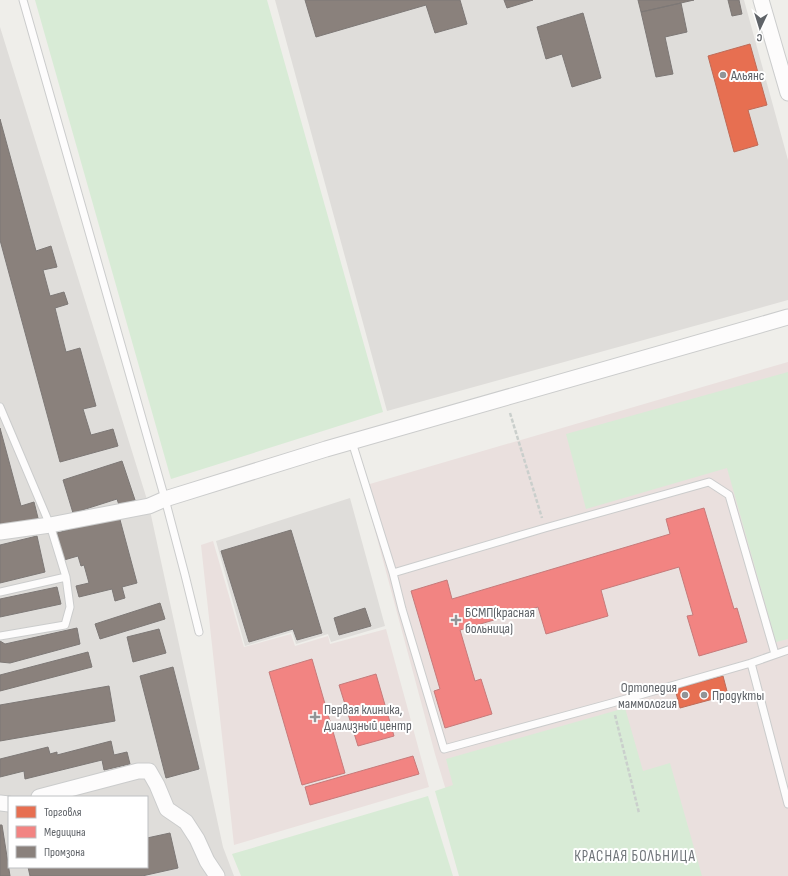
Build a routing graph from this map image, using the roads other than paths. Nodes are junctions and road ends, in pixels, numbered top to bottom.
1 (23, 0) edge
2 (761, 0) edge
3 (788, 93) edge
4 (788, 317) edge
5 (0, 407) edge
6 (352, 442) junction
7 (165, 499) junction
8 (50, 525) junction
9 (0, 532) edge
10 (393, 573) junction
11 (66, 577) junction
12 (0, 592) edge
13 (199, 632) dead end
14 (0, 636) edge
15 (788, 650) edge
16 (775, 654) junction
17 (751, 663) junction
18 (43, 796) edge
19 (788, 804) edge
20 (217, 876) edge

1 - 7 lane
2 - 3 street
4 - 6 street
5 - 8 lane
6 - 7 street
6 - 10 lane
7 - 8 street
7 - 13 lane
8 - 9 street
8 - 11 lane
10 - 16 lane
10 - 17 lane
11 - 12 lane
11 - 14 lane
15 - 16 lane
16 - 17 lane
17 - 19 lane
18 - 20 street

